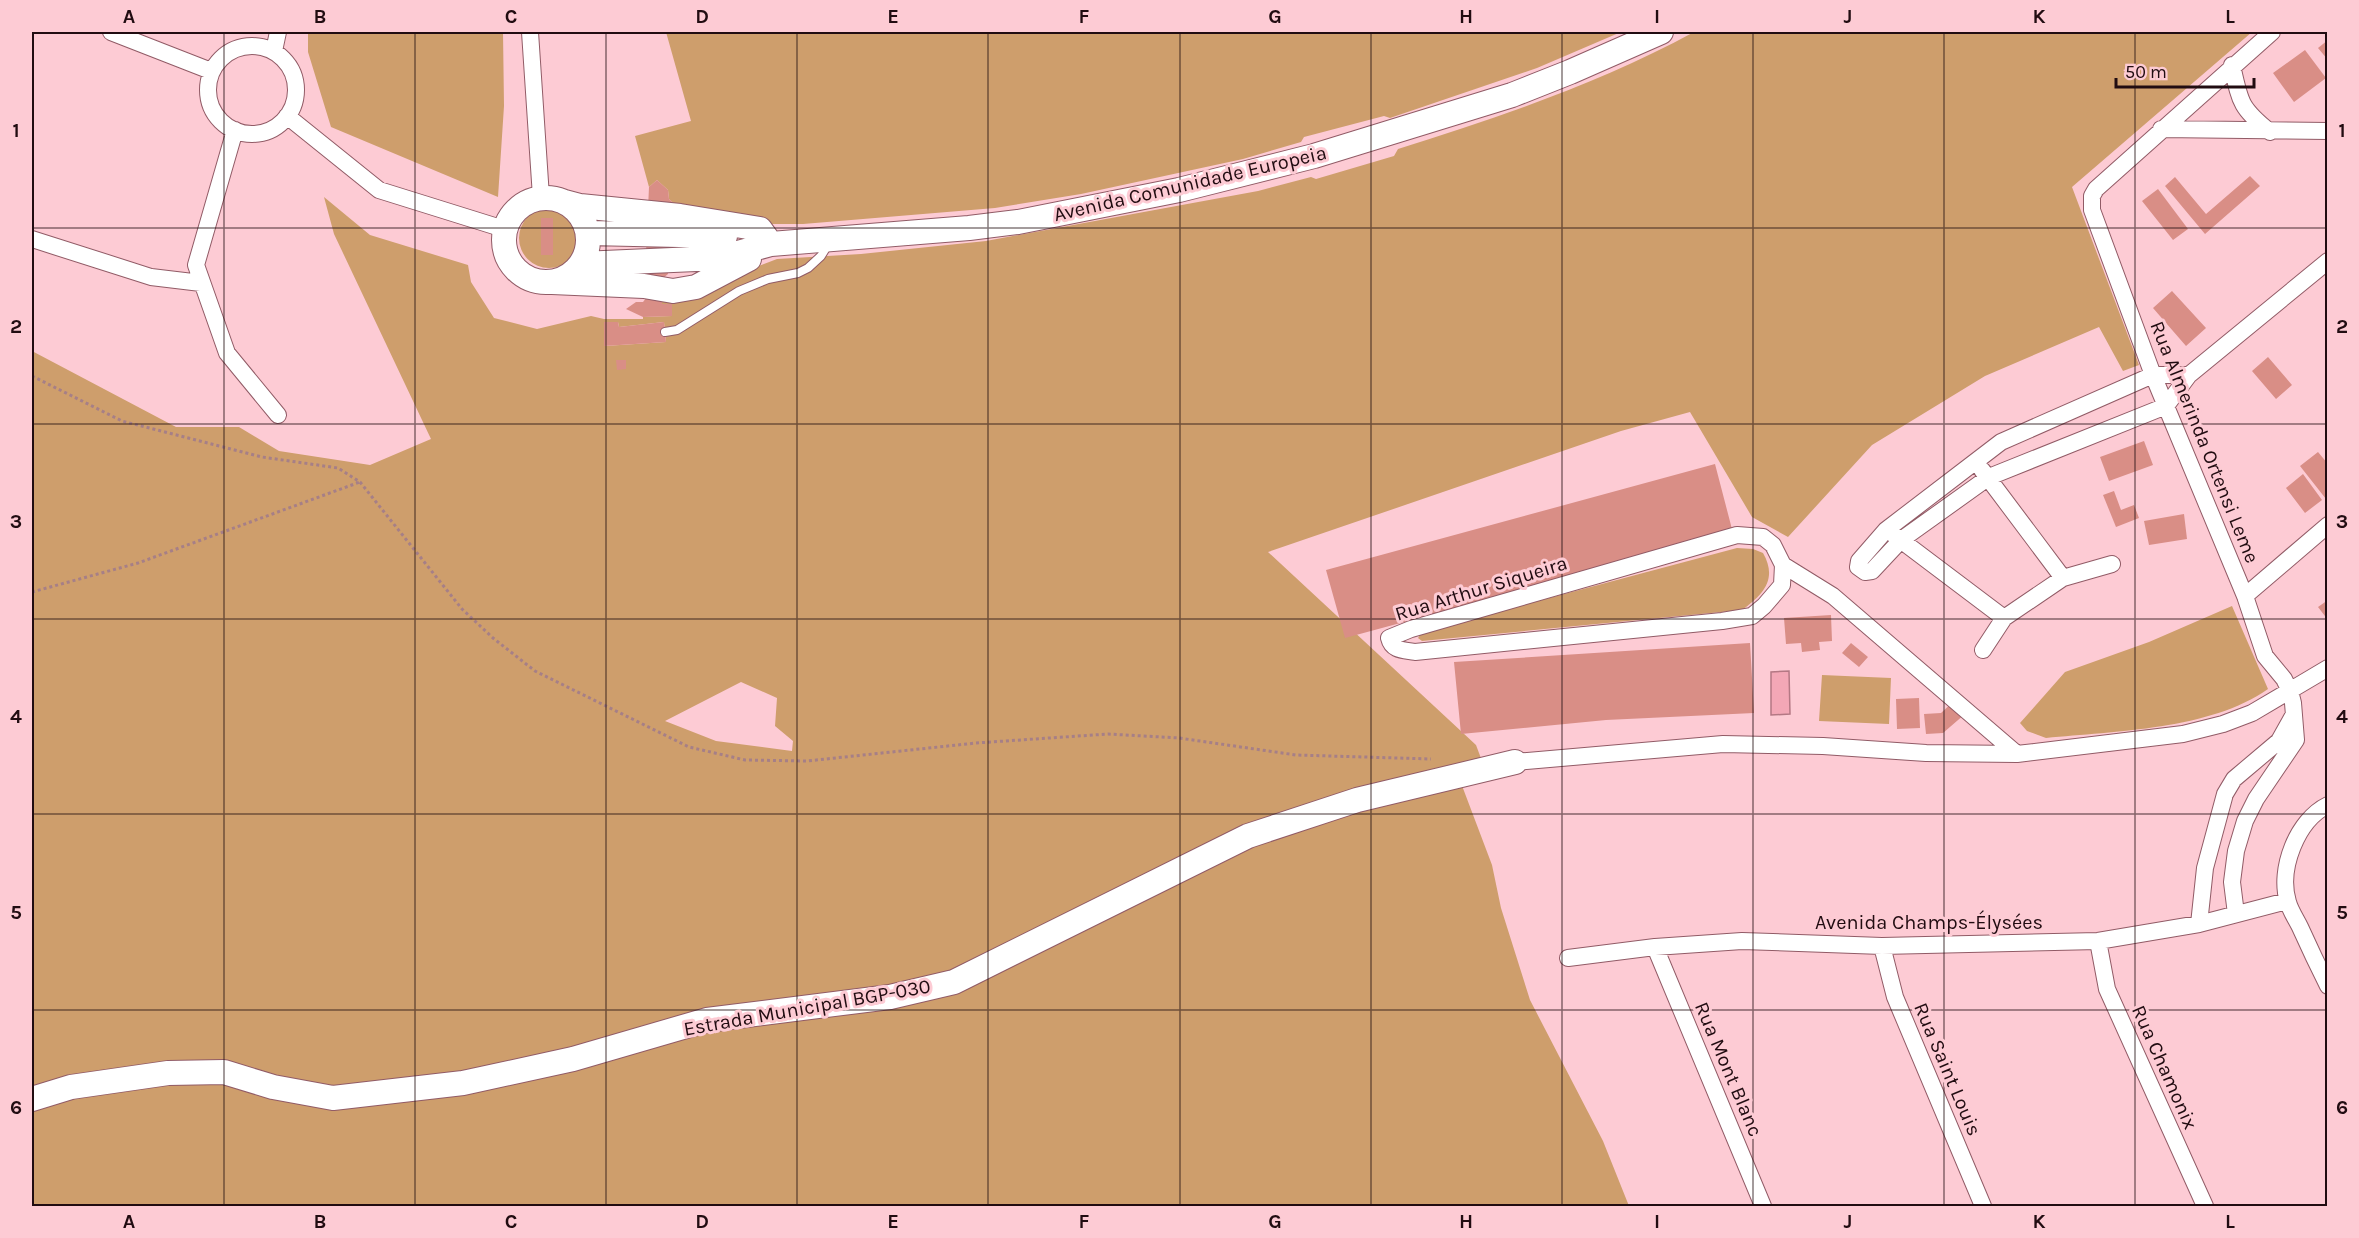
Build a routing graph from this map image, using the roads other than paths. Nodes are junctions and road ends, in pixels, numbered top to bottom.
1 (111, 32) edge
2 (278, 32) edge
3 (530, 32) edge
4 (1660, 32) edge
5 (2272, 32) edge
6 (274, 51) junction
7 (2232, 65) junction
8 (211, 71) junction
9 (287, 116) junction
10 (2161, 129) junction
11 (235, 130) junction
12 (2328, 131) edge
13 (2270, 132) junction
14 (541, 197) junction
15 (565, 202) junction
16 (504, 229) junction
17 (734, 236) junction
18 (32, 239) edge
19 (831, 240) junction
20 (771, 244) junction
21 (588, 252) junction
22 (2328, 261) edge
23 (720, 267) junction
24 (552, 282) junction
25 (201, 283) junction
26 (616, 285) junction
27 (665, 332) dead end
28 (2153, 375) junction
29 (2189, 375) junction
30 (2166, 406) junction
31 (278, 415) dead end
32 (2063, 416) junction
33 (2074, 443) junction
34 (1976, 462) junction
35 (1989, 477) junction
36 (2328, 525) edge
37 (1886, 530) junction
38 (1901, 540) junction
39 (2112, 564) dead end
40 (1783, 565) junction
41 (2063, 578) junction
42 (2245, 596) junction
43 (2004, 618) junction
44 (1983, 650) dead end
45 (2328, 668) edge
46 (2290, 691) junction
47 (2293, 716) junction
48 (2017, 754) junction
49 (1515, 762) joint
50 (2328, 805) edge
51 (2287, 901) junction
52 (2236, 914) junction
53 (2199, 924) junction
54 (2098, 941) junction
55 (1882, 946) junction
56 (1655, 947) junction
57 (1568, 958) dead end
58 (2328, 986) edge
59 (32, 1099) edge
60 (1763, 1206) edge
61 (1983, 1206) edge
62 (2205, 1206) edge

1 - 8 street
2 - 6 street
3 - 14 street
4 - 19 street, Avenida Comunidade Europeia
5 - 7 street
6 - 8 street
6 - 9 street
7 - 10 street
7 - 13 street
8 - 11 street
9 - 11 street
9 - 16 street
10 - 13 street
10 - 28 street, Rua Almerinda Ortensi Leme
11 - 25 street
12 - 13 street
14 - 15 street
14 - 16 street
15 - 20 street
15 - 21 street
16 - 24 street
17 - 20 street, Avenida Comunidade Europeia
17 - 21 street, Avenida Comunidade Europeia
17 - 23 street
18 - 25 street
19 - 20 street, Avenida Comunidade Europeia
19 - 27 lane
20 - 23 street, Avenida Comunidade Europeia
21 - 23 street, Avenida Comunidade Europeia
21 - 24 street
21 - 26 street
22 - 29 street
23 - 26 street, Avenida Comunidade Europeia
24 - 26 street, Avenida Comunidade Europeia
25 - 31 street
28 - 29 street
28 - 30 street, Rua Almerinda Ortensi Leme
28 - 32 street
29 - 30 street
30 - 33 street
30 - 42 street, Rua Almerinda Ortensi Leme
32 - 33 street
32 - 34 street
33 - 35 street
34 - 35 street
34 - 37 street
35 - 38 street
35 - 41 street
36 - 42 street
37 - 38 street
37 - 38 street
38 - 43 street
39 - 41 street
40 - 40 street, Rua Arthur Siqueira
40 - 48 street, Rua Arthur Siqueira
41 - 43 street
42 - 46 street, Rua Almerinda Ortensi Leme
43 - 44 street
45 - 46 street
46 - 47 street
46 - 48 street
47 - 52 street
47 - 53 street
48 - 49 street
49 - 59 street, Estrada Municipal BGP-030
50 - 51 street
51 - 52 street, Avenida Champs-Élysées
51 - 58 street
52 - 53 street, Avenida Champs-Élysées
53 - 54 street, Avenida Champs-Élysées
54 - 55 street, Avenida Champs-Élysées
54 - 62 street, Rua Chamonix
55 - 56 street, Avenida Champs-Élysées
55 - 61 street, Rua Saint Louis
56 - 57 street, Avenida Champs-Élysées
56 - 60 street, Rua Mont Blanc

